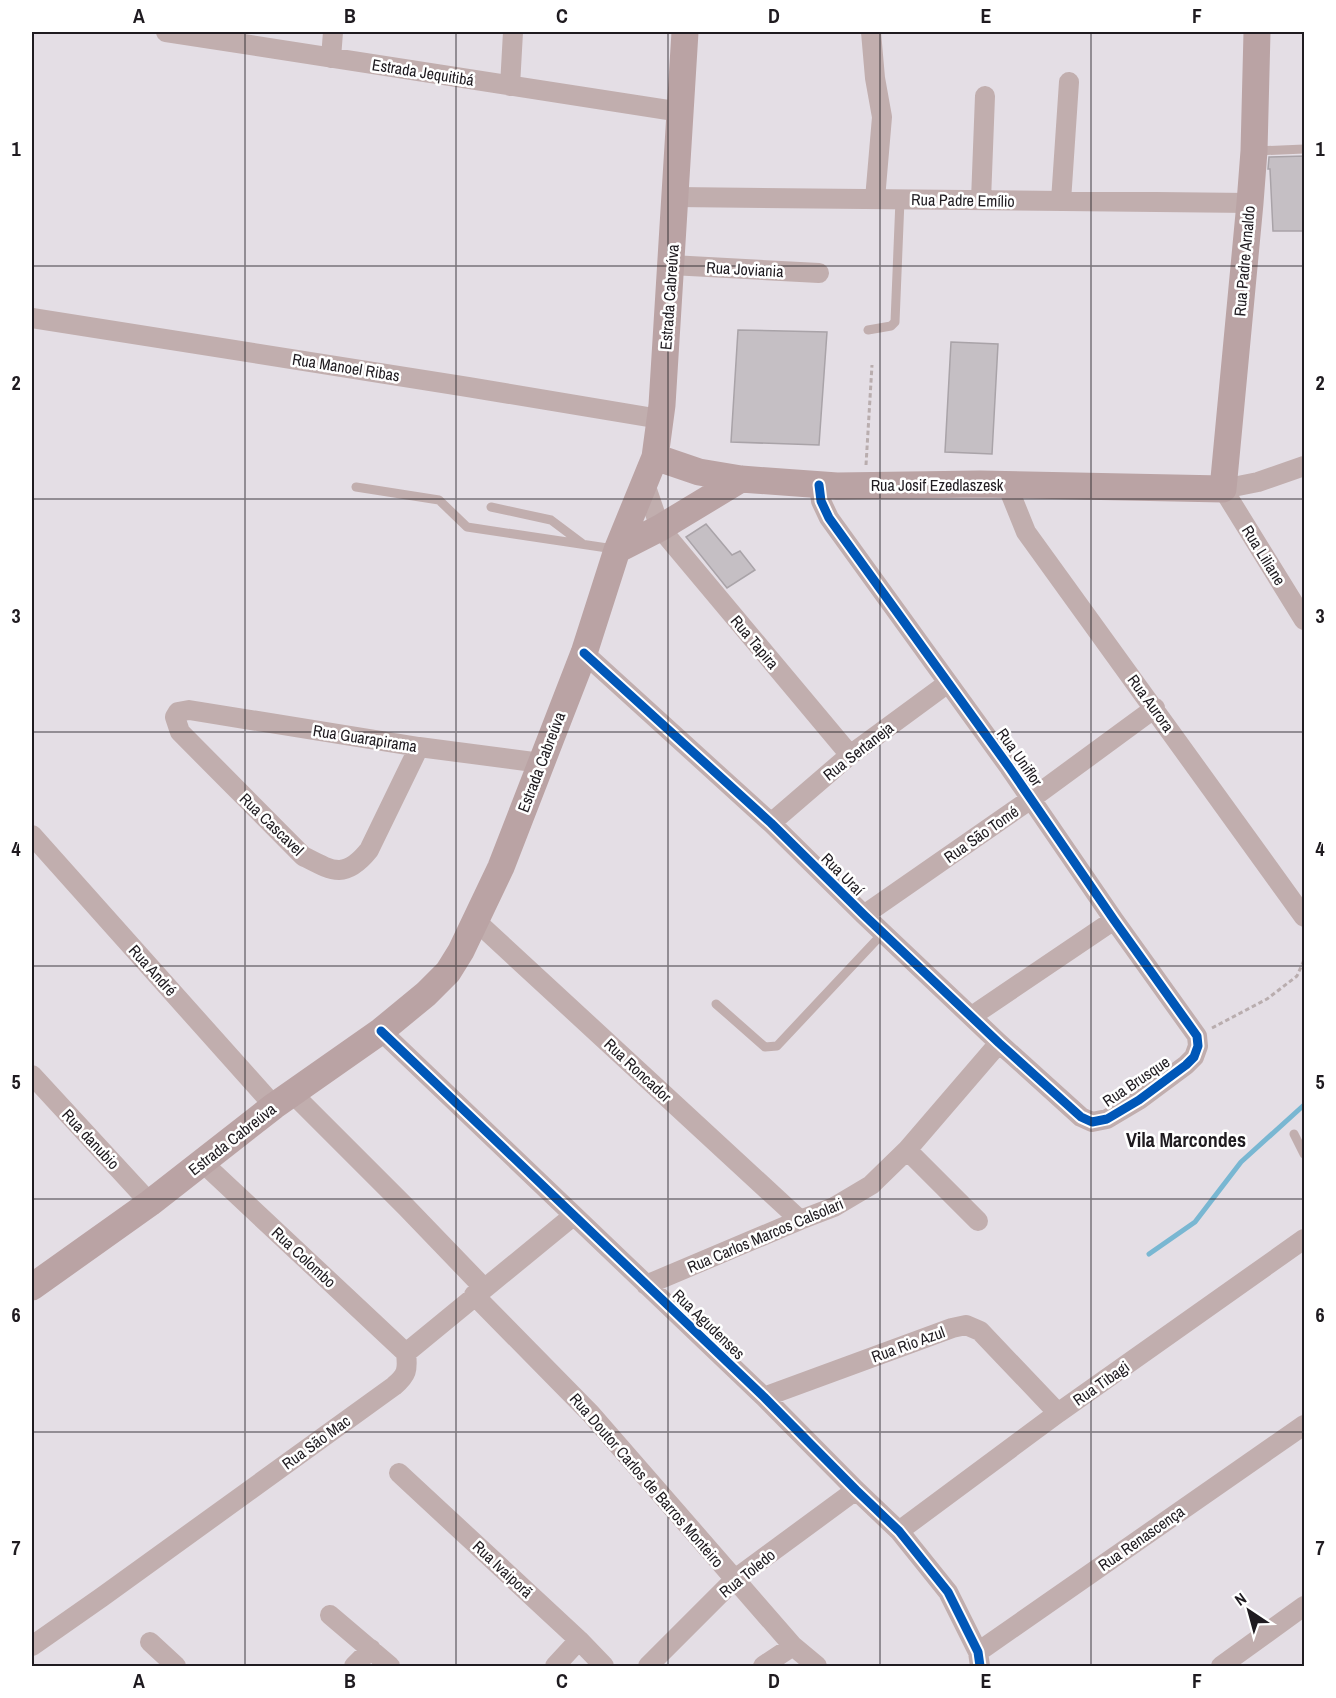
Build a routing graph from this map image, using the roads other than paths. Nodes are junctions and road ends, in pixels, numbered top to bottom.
1 (166, 32) edge
2 (333, 32) edge
3 (513, 32) edge
4 (685, 32) edge
5 (871, 32) edge
6 (1257, 32) edge
7 (332, 58) junction
8 (1069, 82) dead end
9 (510, 86) junction
10 (986, 96) dead end
11 (681, 112) junction
12 (1305, 149) edge
13 (1254, 151) junction
14 (676, 197) junction
15 (875, 199) junction
16 (900, 200) junction
17 (981, 200) junction
18 (1061, 201) junction
19 (1250, 203) junction
20 (671, 265) junction
21 (819, 273) dead end
22 (32, 318) edge
23 (868, 330) dead end
24 (660, 419) junction
25 (655, 457) junction
26 (1305, 466) edge
27 (741, 479) junction
28 (644, 481) junction
29 (819, 485) junction
30 (1007, 485) junction
31 (356, 487) dead end
32 (1223, 489) junction
33 (491, 507) dead end
34 (660, 528) junction
35 (584, 544) junction
36 (617, 550) junction
37 (1305, 620) edge
38 (584, 653) junction
39 (948, 682) junction
40 (1155, 708) junction
41 (189, 710) joint
42 (419, 747) junction
43 (850, 755) junction
44 (540, 763) junction
45 (1031, 799) junction
46 (771, 823) junction
47 (32, 835) edge
48 (864, 915) junction
49 (1305, 917) edge
50 (1114, 920) junction
51 (476, 921) junction
52 (883, 933) junction
53 (716, 1004) dead end
54 (972, 1016) junction
55 (381, 1031) junction
56 (1198, 1041) joint
57 (999, 1043) junction
58 (32, 1075) edge
59 (283, 1100) junction
60 (1081, 1117) joint
61 (1294, 1134) dead end
62 (907, 1150) junction
63 (1305, 1154) edge
64 (202, 1162) junction
65 (150, 1203) junction
66 (573, 1216) junction
67 (800, 1220) junction
68 (978, 1221) dead end
69 (1305, 1239) edge
70 (646, 1285) junction
71 (32, 1287) edge
72 (479, 1292) junction
73 (406, 1353) junction
74 (764, 1397) junction
75 (1058, 1413) junction
76 (1305, 1425) edge
77 (399, 1473) dead end
78 (856, 1490) junction
79 (899, 1531) junction
80 (735, 1580) junction
81 (1305, 1606) edge
82 (330, 1615) dead end
83 (579, 1640) junction
84 (150, 1642) dead end
85 (32, 1646) edge
86 (793, 1646) junction
87 (371, 1649) junction
88 (979, 1659) edge
89 (176, 1666) edge
90 (354, 1666) edge
91 (390, 1666) edge
92 (555, 1666) edge
93 (604, 1666) edge
94 (648, 1666) edge
95 (763, 1666) edge
96 (817, 1666) edge
97 (1221, 1666) edge

1 - 7 street, Estrada Jequitibá
2 - 7 street
3 - 9 street
4 - 11 main road, Estrada Cabreúva
5 - 15 street
6 - 13 main road, Rua Padre Arnaldo
7 - 9 street, Estrada Jequitibá
8 - 18 street
9 - 11 street, Estrada Jequitibá
10 - 17 street
11 - 14 main road, Estrada Cabreúva
12 - 13 lane
13 - 19 main road, Rua Padre Arnaldo
14 - 15 street, Rua Padre Emílio
14 - 20 main road, Estrada Cabreúva
15 - 16 street, Rua Padre Emílio
16 - 17 street, Rua Padre Emílio
16 - 23 lane
17 - 18 street, Rua Padre Emílio
18 - 19 street, Rua Padre Emílio
19 - 32 main road, Rua Padre Arnaldo
20 - 21 street, Rua Joviania
20 - 24 main road, Estrada Cabreúva
22 - 24 street, Rua Manoel Ribas
24 - 25 main road, Estrada Cabreúva
25 - 27 main road, Rua Josif Ezedlaszesk
25 - 28 main road, Estrada Cabreúva
26 - 32 street
27 - 29 main road, Rua Josif Ezedlaszesk
27 - 34 main road
28 - 34 street
28 - 36 main road, Estrada Cabreúva
29 - 30 main road, Rua Josif Ezedlaszesk
29 - 39 street, Rua Uniflor
30 - 32 main road, Rua Josif Ezedlaszesk
30 - 40 street, Rua Aurora
31 - 35 lane
32 - 37 street, Rua Liliane
33 - 35 lane
34 - 36 main road
34 - 43 street, Rua Tapira
35 - 36 lane
36 - 38 main road, Estrada Cabreúva
38 - 44 main road, Estrada Cabreúva
38 - 46 street, Rua Uraí
39 - 43 street, Rua Sertaneja
39 - 45 street, Rua Uniflor
40 - 45 street, Rua São Tomé
40 - 49 street, Rua Aurora
41 - 42 street, Rua Guarapirama
41 - 42 street, Rua Cascavel
42 - 44 street, Rua Guarapirama
43 - 46 street, Rua Sertaneja
44 - 51 main road, Estrada Cabreúva
45 - 48 street, Rua São Tomé
45 - 50 street, Rua Uniflor
46 - 48 street, Rua Uraí
47 - 59 street, Rua André
48 - 52 street, Rua Uraí
50 - 54 street
50 - 56 street, Rua Uniflor
51 - 55 main road, Estrada Cabreúva
51 - 67 street, Rua Roncador
52 - 53 lane
52 - 54 street, Rua Uraí
54 - 57 street, Rua Uraí
55 - 59 main road, Estrada Cabreúva
55 - 66 street, Rua Agudenses
56 - 60 street, Rua Brusque
57 - 60 street, Rua Uraí
57 - 62 street, Rua Carlos Marcos Calsolari
58 - 65 street, Rua danubio
59 - 64 main road, Estrada Cabreúva
59 - 72 street, Rua Doutor Carlos de Barros Monteiro
61 - 63 lane
62 - 67 street, Rua Carlos Marcos Calsolari
62 - 68 street
64 - 65 main road, Estrada Cabreúva
64 - 73 street, Rua Colombo
65 - 71 main road, Estrada Cabreúva
66 - 70 street, Rua Agudenses
66 - 72 street
67 - 70 street, Rua Carlos Marcos Calsolari
69 - 75 street, Rua Tibagi
70 - 74 street, Rua Agudenses
72 - 73 street
72 - 80 street, Rua Doutor Carlos de Barros Monteiro
73 - 85 street, Rua São Mac
74 - 75 street, Rua Rio Azul
74 - 78 street, Rua Agudenses
75 - 79 street, Rua Tibagi
76 - 88 street, Rua Renascença
77 - 83 street, Rua Ivaiporã
78 - 79 street, Rua Agudenses
78 - 80 street, Rua Toledo
79 - 88 street, Rua Agudenses
80 - 86 street, Rua Doutor Carlos de Barros Monteiro
80 - 94 street, Rua Toledo
81 - 97 street
82 - 87 street
83 - 92 street
83 - 93 street, Rua Ivaiporã
84 - 89 street
86 - 95 street
86 - 96 street, Rua Doutor Carlos de Barros Monteiro
87 - 90 street
87 - 91 street

